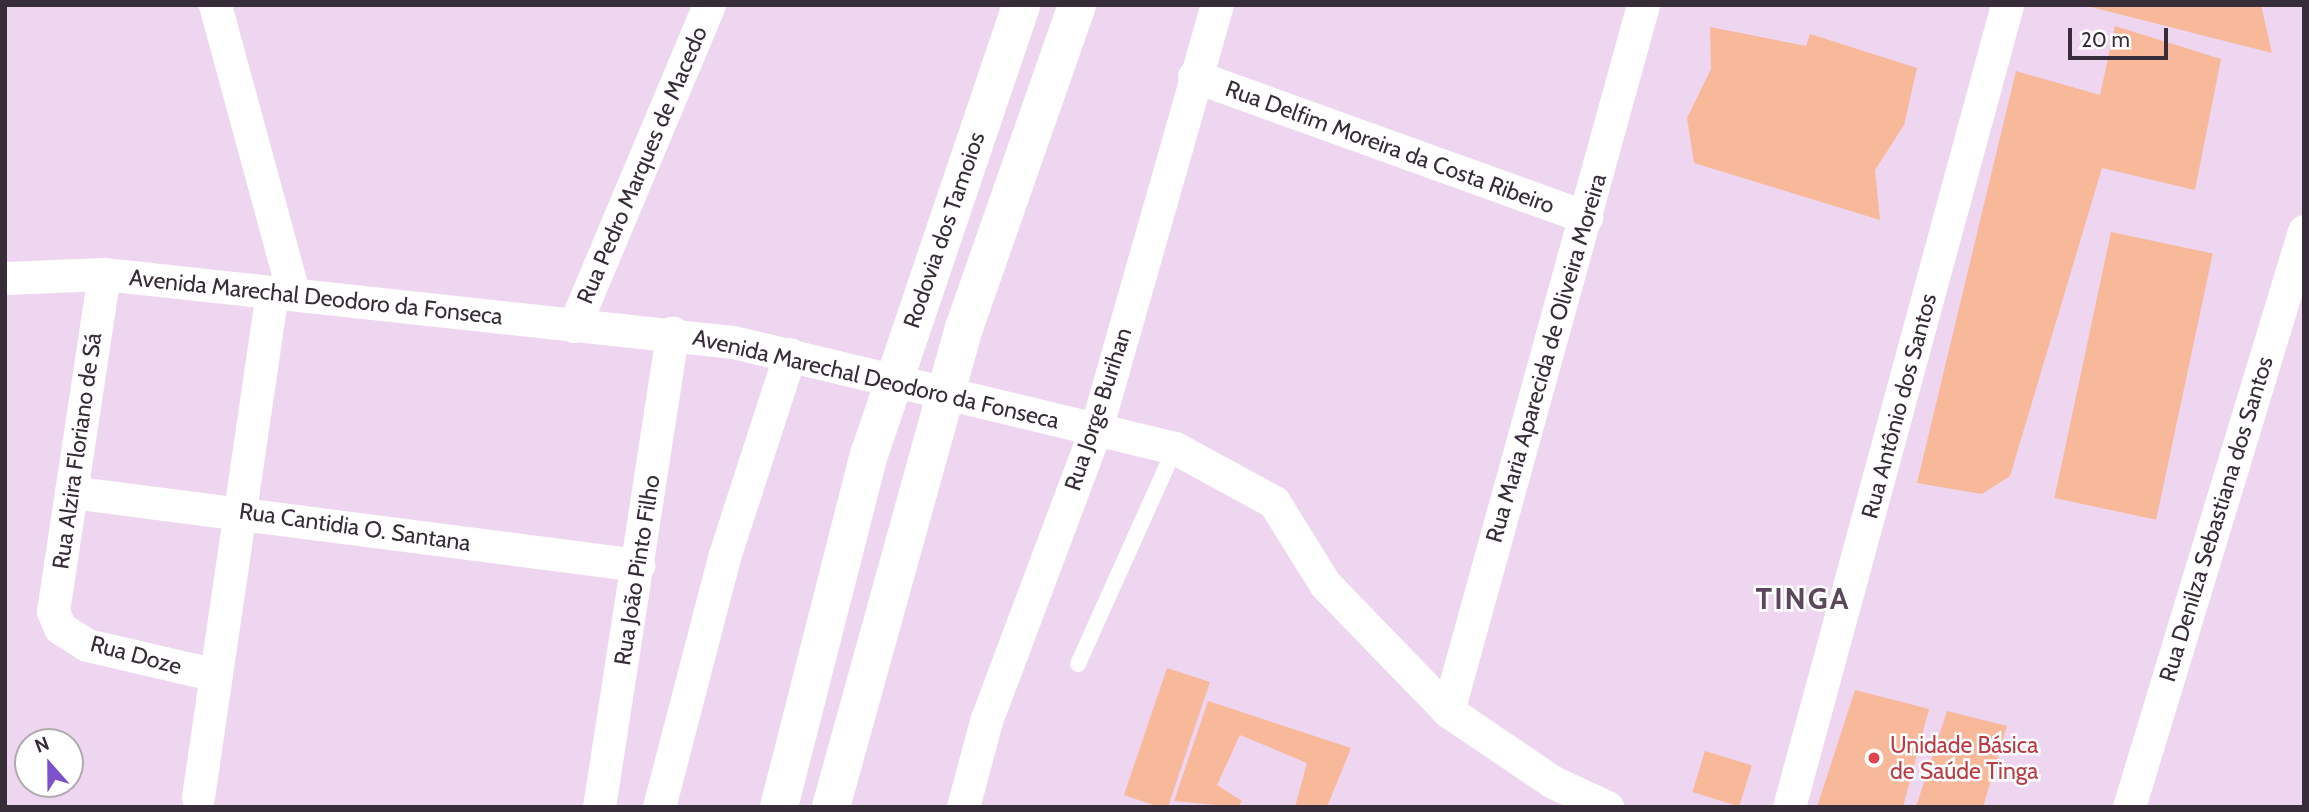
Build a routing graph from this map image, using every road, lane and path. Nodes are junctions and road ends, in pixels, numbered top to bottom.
1 (215, 5) edge
2 (709, 5) edge
3 (1021, 5) edge
4 (1077, 5) edge
5 (1217, 5) edge
6 (1643, 5) edge
7 (2007, 5) edge
8 (1194, 76) junction
9 (1586, 217) junction
10 (2304, 231) edge
11 (104, 274) junction
12 (5, 278) edge
13 (283, 292) junction
14 (574, 326) junction
15 (672, 333) junction
16 (790, 354) junction
17 (1096, 429) junction
18 (1175, 448) junction
19 (71, 492) junction
20 (240, 512) junction
21 (638, 565) junction
22 (60, 628) joint
23 (1078, 664) dead end
24 (216, 675) junction
25 (1448, 711) junction
26 (198, 797) dead end
27 (599, 807) edge
28 (659, 807) edge
29 (779, 807) edge
30 (831, 807) edge
31 (963, 807) edge
32 (1607, 807) edge
33 (1788, 807) edge
34 (2129, 807) edge

1 - 13 street
2 - 14 street, Rua Pedro Marques de Macedo
3 - 29 highway, Rodovia dos Tamoios
4 - 30 highway
5 - 8 street, Rua Jorge Burihan
6 - 9 street, Rua Maria Aparecida de Oliveira Moreira
7 - 33 street, Rua Antônio dos Santos
8 - 9 street, Rua Delfim Moreira da Costa Ribeiro
8 - 17 street, Rua Jorge Burihan
9 - 25 street, Rua Maria Aparecida de Oliveira Moreira
10 - 34 street, Rua Denilza Sebastiana dos Santos
11 - 12 street, Avenida Marechal Deodoro da Fonseca
11 - 13 street, Avenida Marechal Deodoro da Fonseca
11 - 19 street, Rua Alzira Floriano de Sá
13 - 14 street, Avenida Marechal Deodoro da Fonseca
13 - 20 street
14 - 15 street, Avenida Marechal Deodoro da Fonseca
15 - 16 street, Avenida Marechal Deodoro da Fonseca
15 - 21 street, Rua João Pinto Filho
16 - 17 street, Avenida Marechal Deodoro da Fonseca
16 - 28 street
17 - 18 street, Avenida Marechal Deodoro da Fonseca
17 - 31 street, Rua Jorge Burihan
18 - 23 lane
18 - 25 street, Avenida Marechal Deodoro da Fonseca
19 - 20 street, Rua Cantidia O. Santana
19 - 22 street, Rua Alzira Floriano de Sá
20 - 21 street, Rua Cantidia O. Santana
20 - 24 street
21 - 27 street, Rua João Pinto Filho
22 - 24 street, Rua Doze
24 - 26 street
25 - 32 street, Avenida Marechal Deodoro da Fonseca

